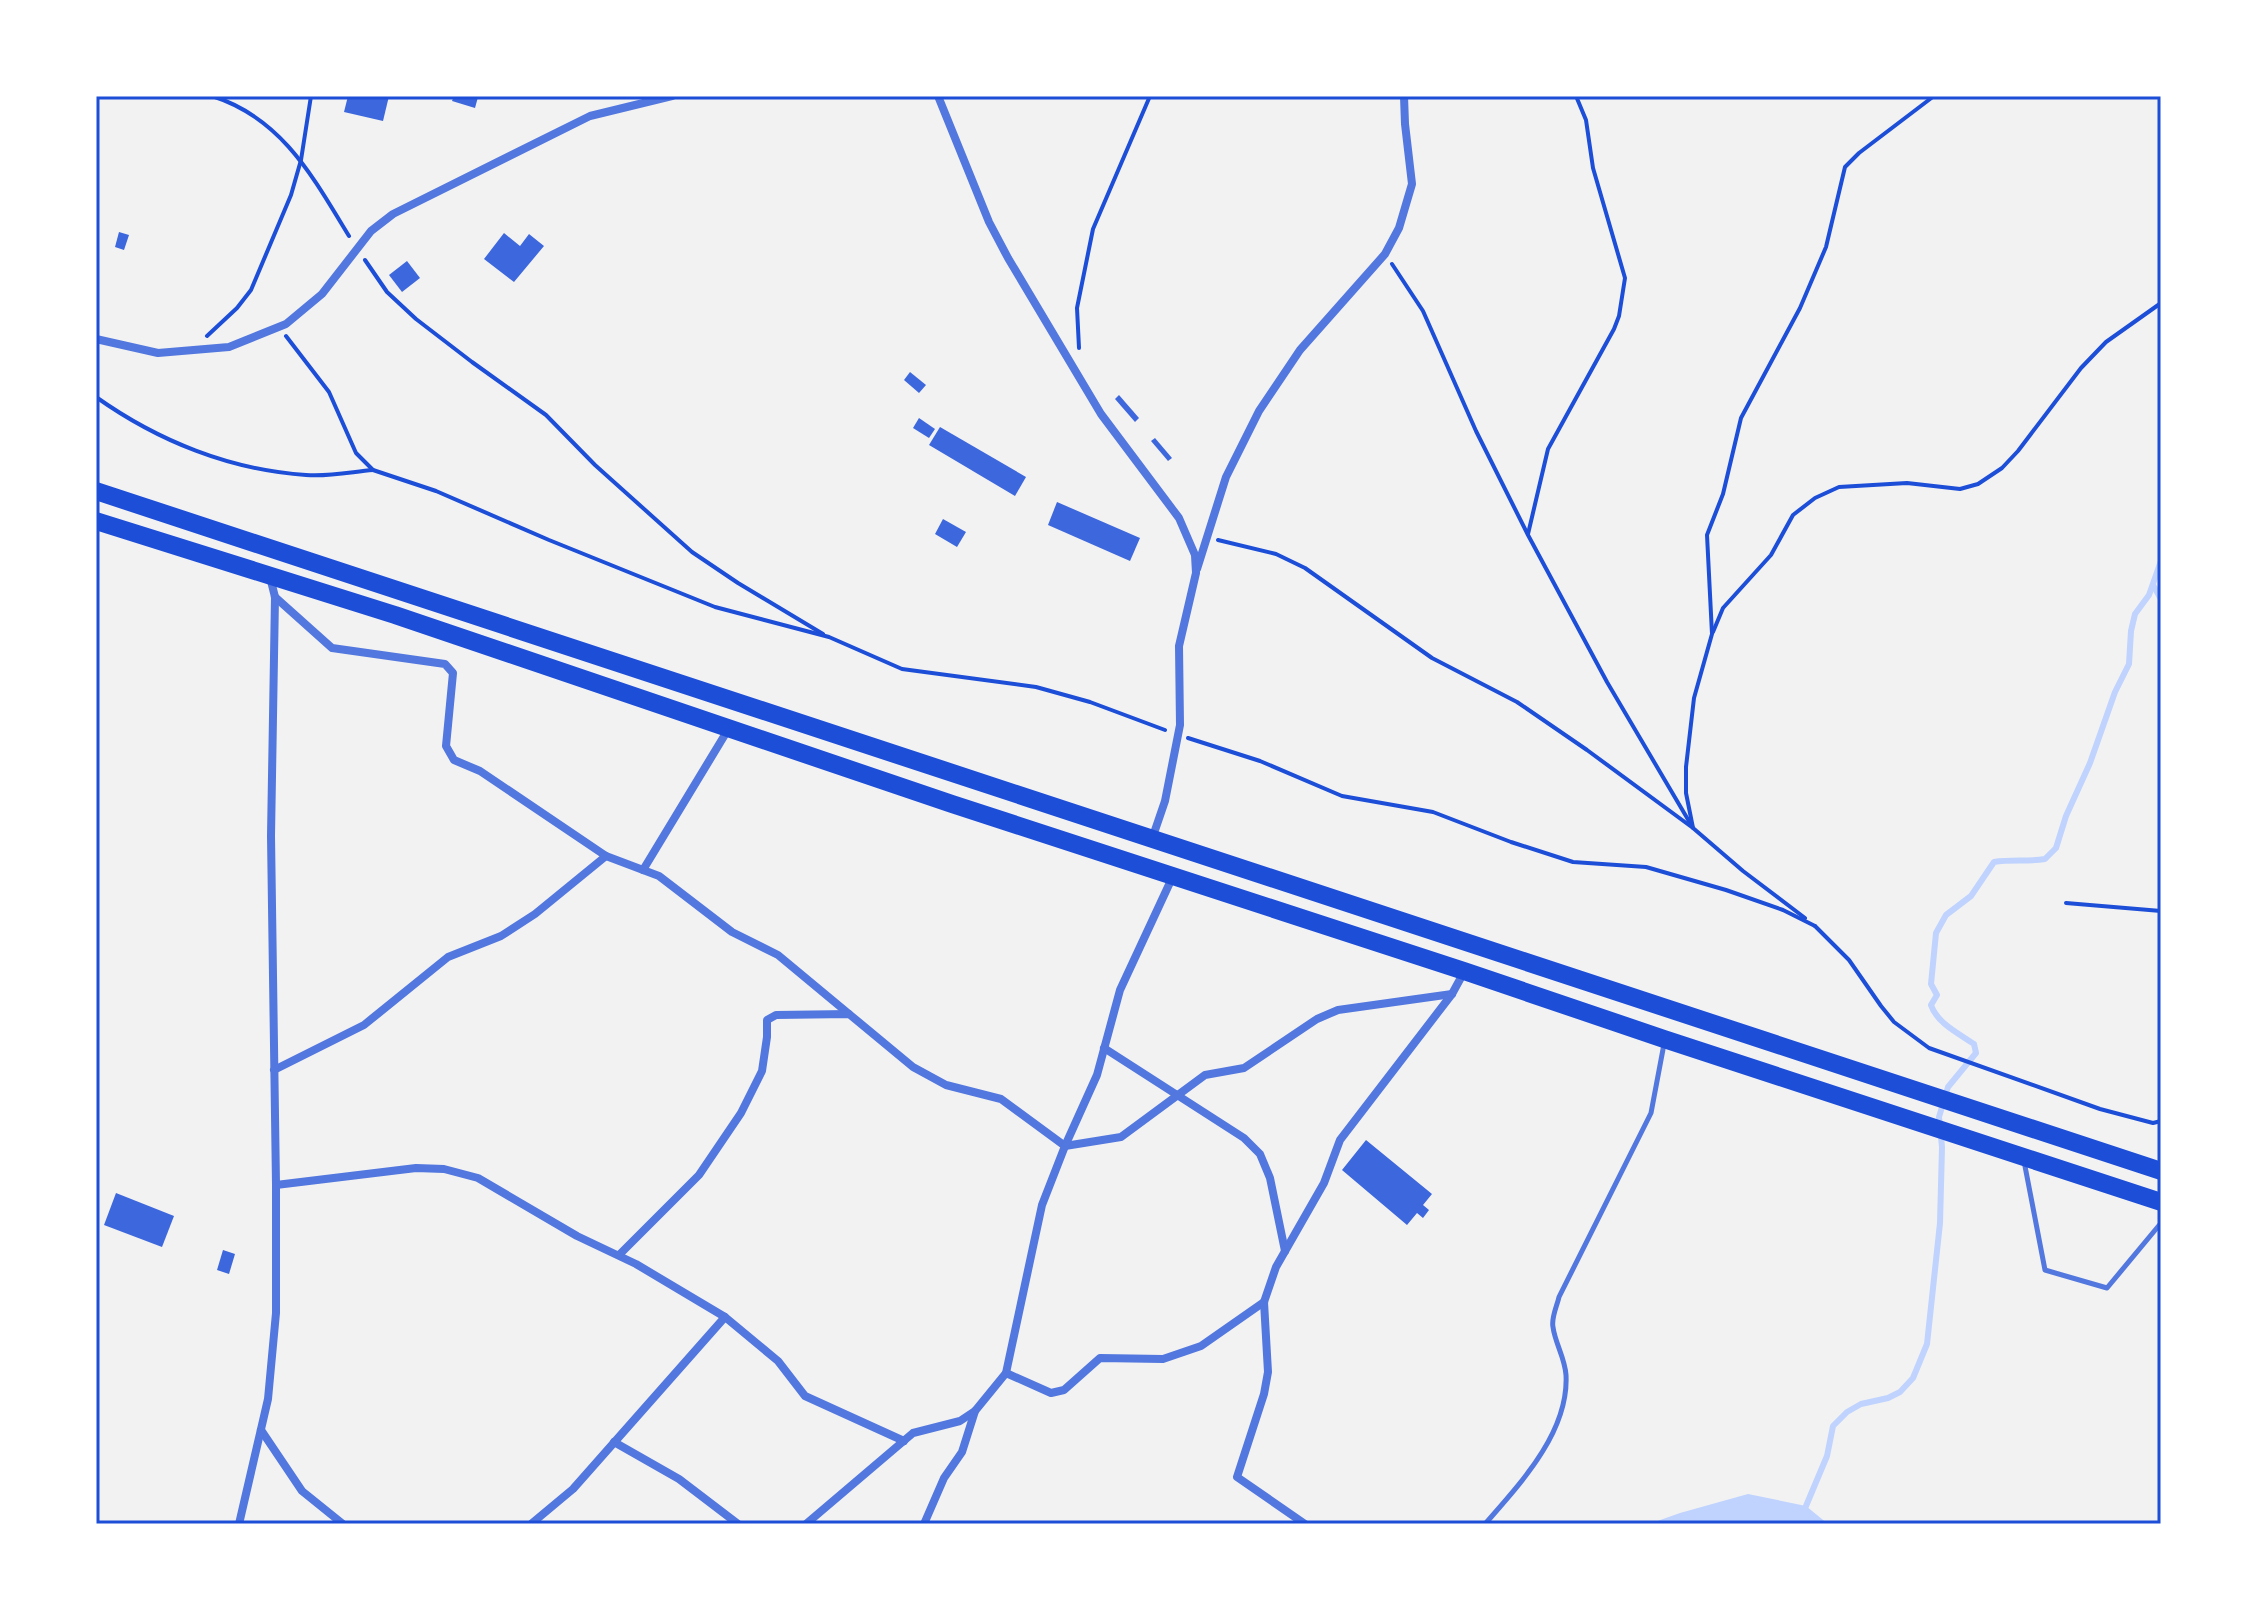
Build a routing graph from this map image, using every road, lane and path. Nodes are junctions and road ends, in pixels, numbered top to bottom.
1 (212, 96) edge
2 (311, 96) edge
3 (672, 96) edge
4 (938, 96) edge
5 (1150, 96) edge
6 (1404, 96) edge
7 (1576, 96) edge
8 (1934, 96) edge
9 (301, 160) junction
10 (357, 248) junction
11 (1385, 254) junction
12 (2161, 303) edge
13 (279, 327) junction
14 (96, 339) edge
15 (191, 351) junction
16 (1080, 379) junction
17 (96, 397) edge
18 (373, 470) junction
19 (96, 491) edge
20 (96, 521) edge
21 (1528, 535) junction
22 (1207, 538) junction
23 (1196, 573) junction
24 (270, 577) junction
25 (275, 597) junction
26 (1712, 634) junction
27 (829, 637) junction
28 (729, 728) junction
29 (1178, 735) junction
30 (1693, 828) junction
31 (1152, 839) junction
32 (606, 856) junction
33 (643, 870) junction
34 (1173, 876) junction
35 (2066, 903) dead end
36 (2161, 911) edge
37 (1815, 926) junction
38 (1464, 971) junction
39 (1452, 994) junction
40 (849, 1014) junction
41 (1664, 1039) junction
42 (1104, 1048) junction
43 (274, 1070) junction
44 (1176, 1095) junction
45 (2161, 1121) edge
46 (1065, 1146) junction
47 (2024, 1157) junction
48 (2161, 1171) edge
49 (276, 1185) junction
50 (2161, 1202) edge
51 (2161, 1223) edge
52 (1285, 1252) junction
53 (619, 1255) junction
54 (1264, 1302) junction
55 (725, 1317) junction
56 (1006, 1373) junction
57 (975, 1411) junction
58 (261, 1430) junction
59 (904, 1441) junction
60 (614, 1442) junction
61 (239, 1524) edge
62 (343, 1524) edge
63 (531, 1524) edge
64 (738, 1524) edge
65 (806, 1524) edge
66 (924, 1524) edge
67 (1305, 1524) edge
68 (1485, 1524) edge

1 - 9 path
2 - 9 path
3 - 10 street
4 - 16 street
5 - 16 path
6 - 11 street
7 - 21 path
8 - 26 path
9 - 10 path
9 - 15 path
10 - 13 street
10 - 27 path
11 - 21 path
11 - 22 street
12 - 26 path
13 - 15 street
13 - 18 path
14 - 15 street
16 - 23 street
17 - 18 path
18 - 27 path
19 - 31 highway
20 - 24 highway
21 - 30 path
22 - 23 street
22 - 30 path
23 - 29 street
24 - 25 street
24 - 28 highway
25 - 32 street
25 - 43 street
26 - 30 path
27 - 29 path
28 - 33 street
28 - 34 highway
29 - 31 street
29 - 37 path
30 - 37 path
31 - 48 highway
32 - 33 street
32 - 43 street
33 - 40 street
34 - 38 highway
34 - 42 street
35 - 36 path
37 - 45 path
38 - 39 street
38 - 41 highway
39 - 44 street
39 - 52 street
40 - 46 street
40 - 53 street
41 - 47 highway
41 - 68 lane
42 - 44 street
42 - 46 street
43 - 49 street
44 - 46 street
44 - 52 street
46 - 56 street
47 - 50 highway
47 - 51 lane
49 - 53 street
49 - 58 street
52 - 54 street
53 - 55 street
54 - 56 street
54 - 67 street
55 - 59 street
55 - 60 street
56 - 57 street
57 - 59 street
57 - 66 street
58 - 61 street
58 - 62 street
59 - 65 street
60 - 63 street
60 - 64 street

